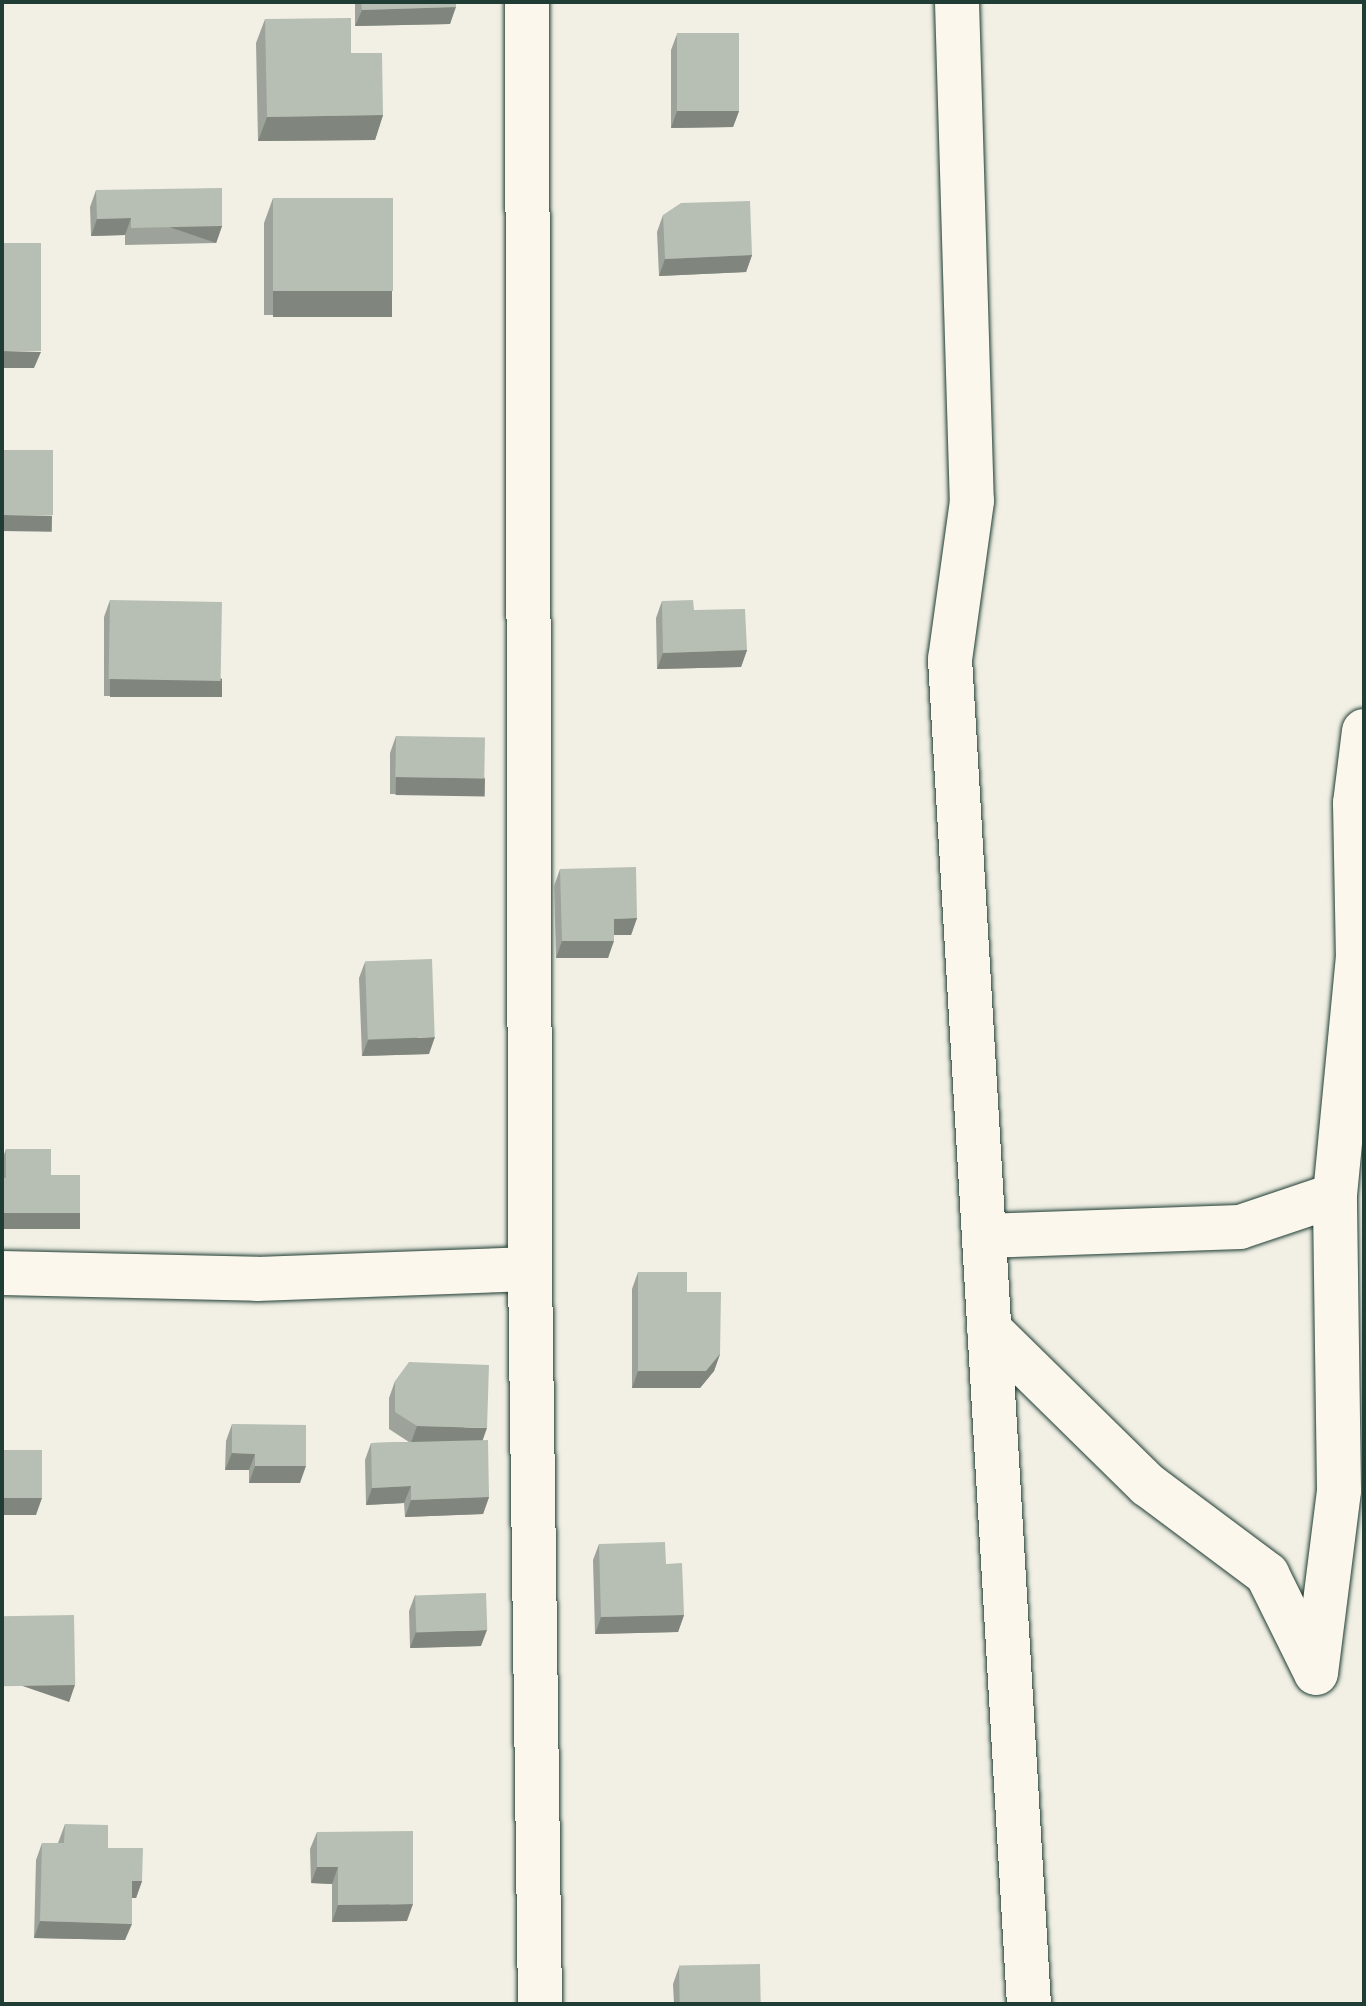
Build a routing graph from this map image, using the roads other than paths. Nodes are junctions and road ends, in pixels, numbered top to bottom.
1 (527, 2) edge
2 (957, 2) edge
3 (1364, 731) edge
4 (1361, 966) edge
5 (1335, 1195) junction
6 (984, 1236) junction
7 (530, 1269) junction
8 (2, 1273) edge
9 (989, 1329) junction
10 (540, 2004) edge
11 (1029, 2004) edge

1 - 7 street
2 - 6 street
3 - 4 street
4 - 5 street
5 - 6 street
5 - 9 street
6 - 9 street
7 - 8 street
7 - 10 street
9 - 11 street

